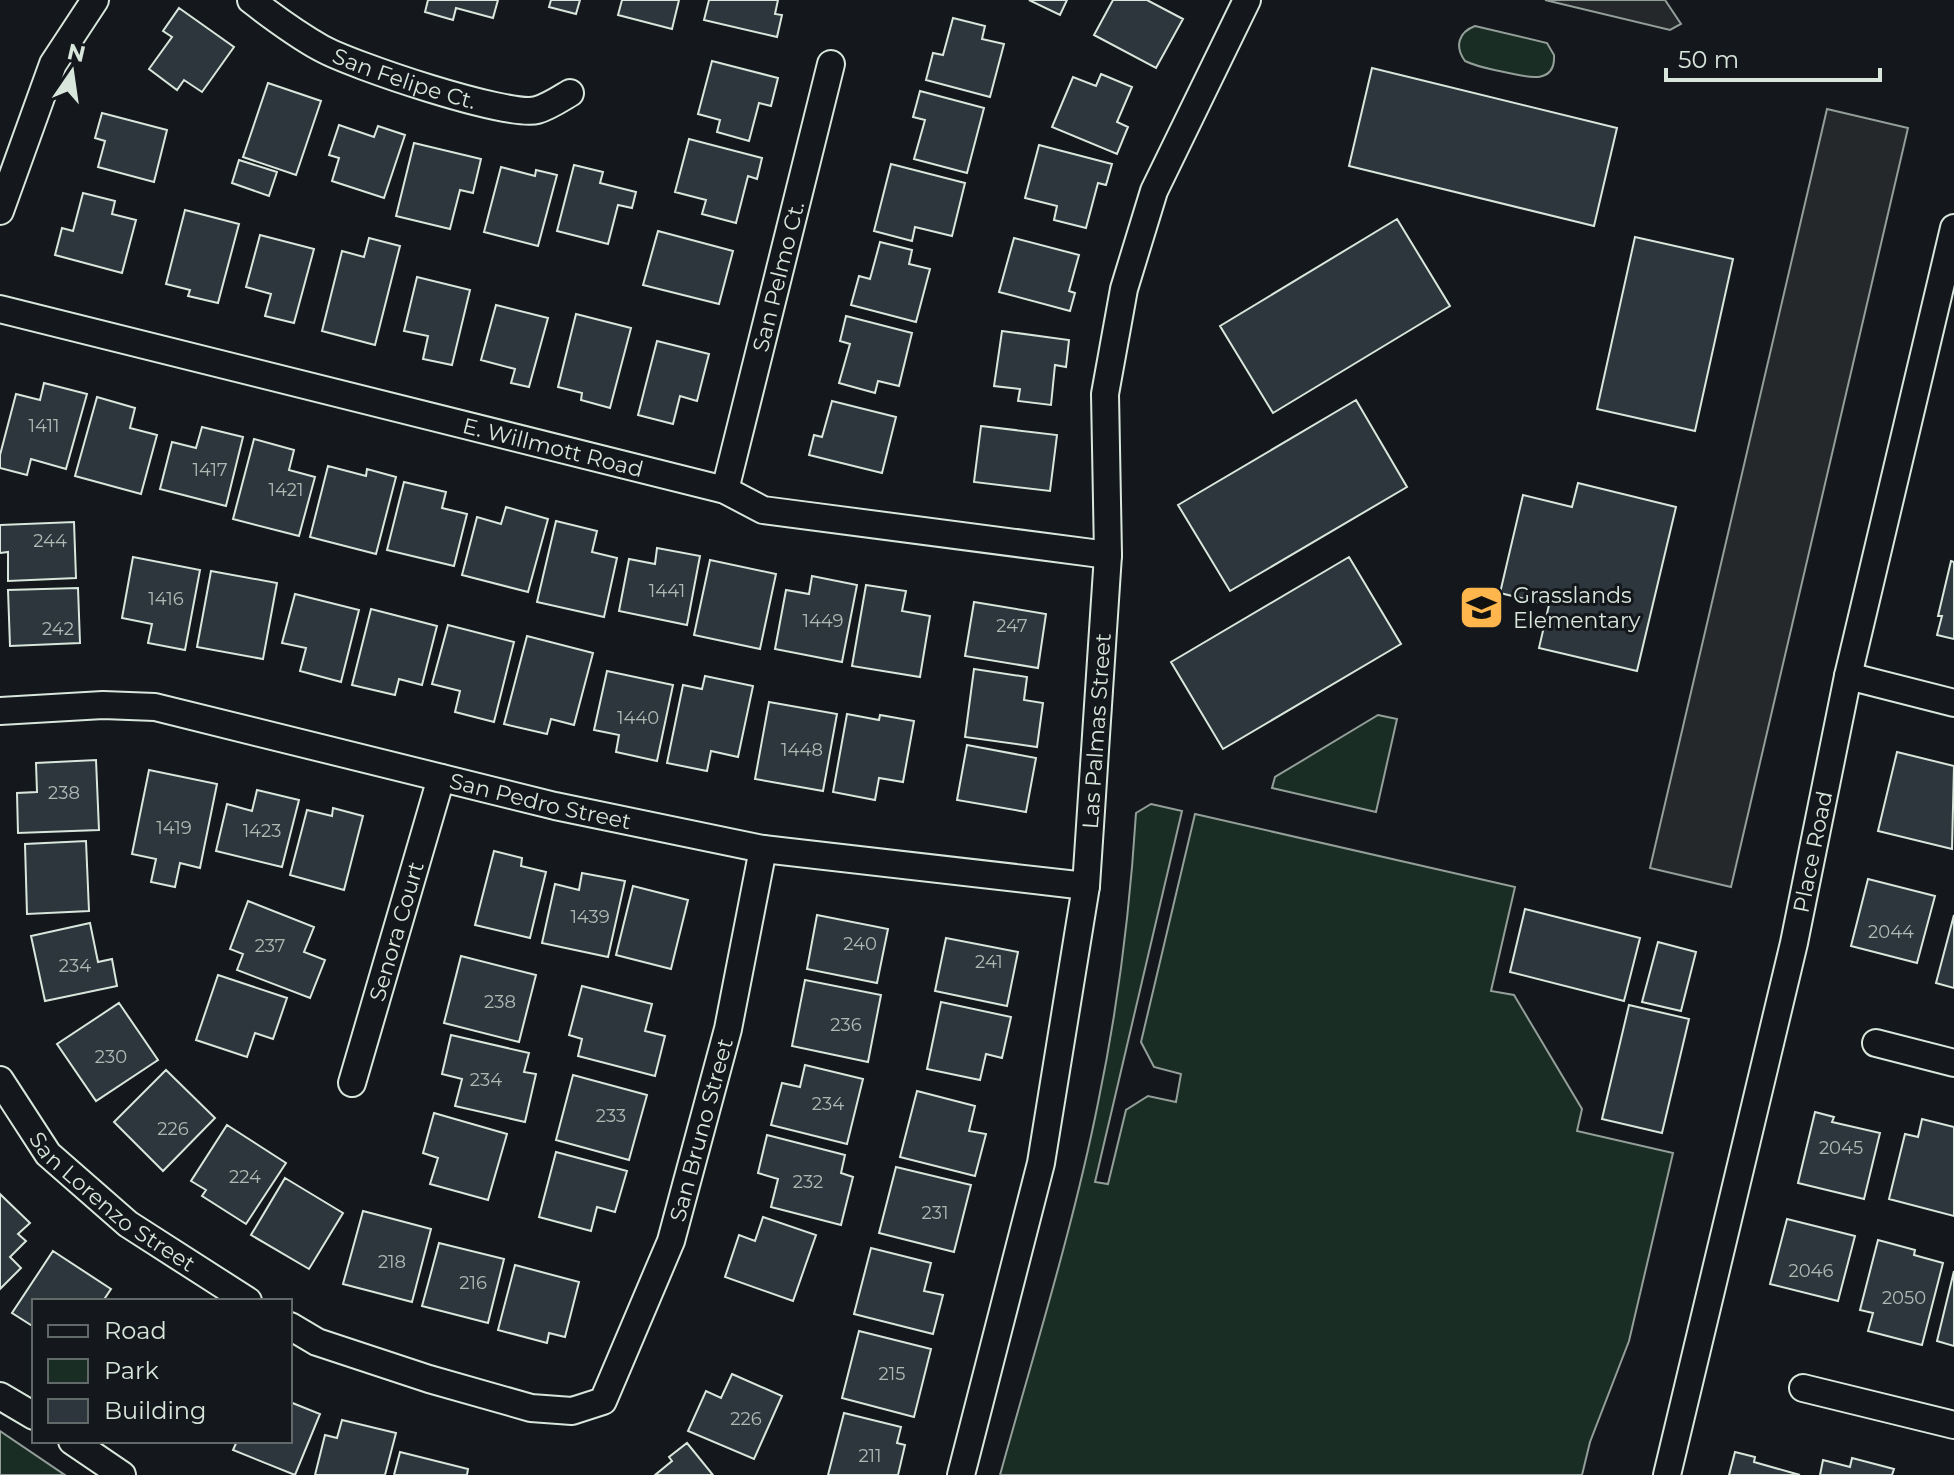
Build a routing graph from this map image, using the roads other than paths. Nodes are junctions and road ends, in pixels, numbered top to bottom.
1 (95, 0) edge
2 (251, 0) edge
3 (1247, 0) edge
4 (831, 64) dead end
5 (570, 93) dead end
6 (0, 211) edge
7 (1954, 228) edge
8 (0, 309) edge
9 (725, 490) junction
10 (1108, 555) junction
11 (1848, 676) junction
12 (1954, 703) edge
13 (0, 711) edge
14 (441, 778) junction
15 (763, 849) junction
16 (1086, 886) junction
17 (1876, 1043) dead end
18 (1954, 1063) edge
19 (0, 1080) edge
20 (352, 1083) dead end
21 (245, 1299) edge
22 (292, 1327) edge
23 (1803, 1388) dead end
24 (0, 1396) edge
25 (32, 1415) edge
26 (1954, 1425) edge
27 (75, 1443) edge
28 (122, 1475) edge
29 (961, 1475) edge
30 (1667, 1475) edge

1 - 6 street
2 - 5 street, San Felipe Ct.
3 - 10 street, Las Palmas Street
4 - 9 street, San Pelmo Ct.
7 - 11 street, Place Road
8 - 9 street, E. Willmott Road
9 - 10 street, E. Willmott Road
10 - 16 street, Las Palmas Street
11 - 12 street
11 - 30 street, Place Road
13 - 14 street, San Pedro Street
14 - 15 street, San Pedro Street
14 - 20 street, Senora Court
15 - 16 street, San Pedro Street
15 - 22 street, San Bruno Street
16 - 29 street, Las Palmas Street
17 - 18 street
19 - 21 street, San Lorenzo Street
23 - 26 street
24 - 25 street
27 - 28 street

